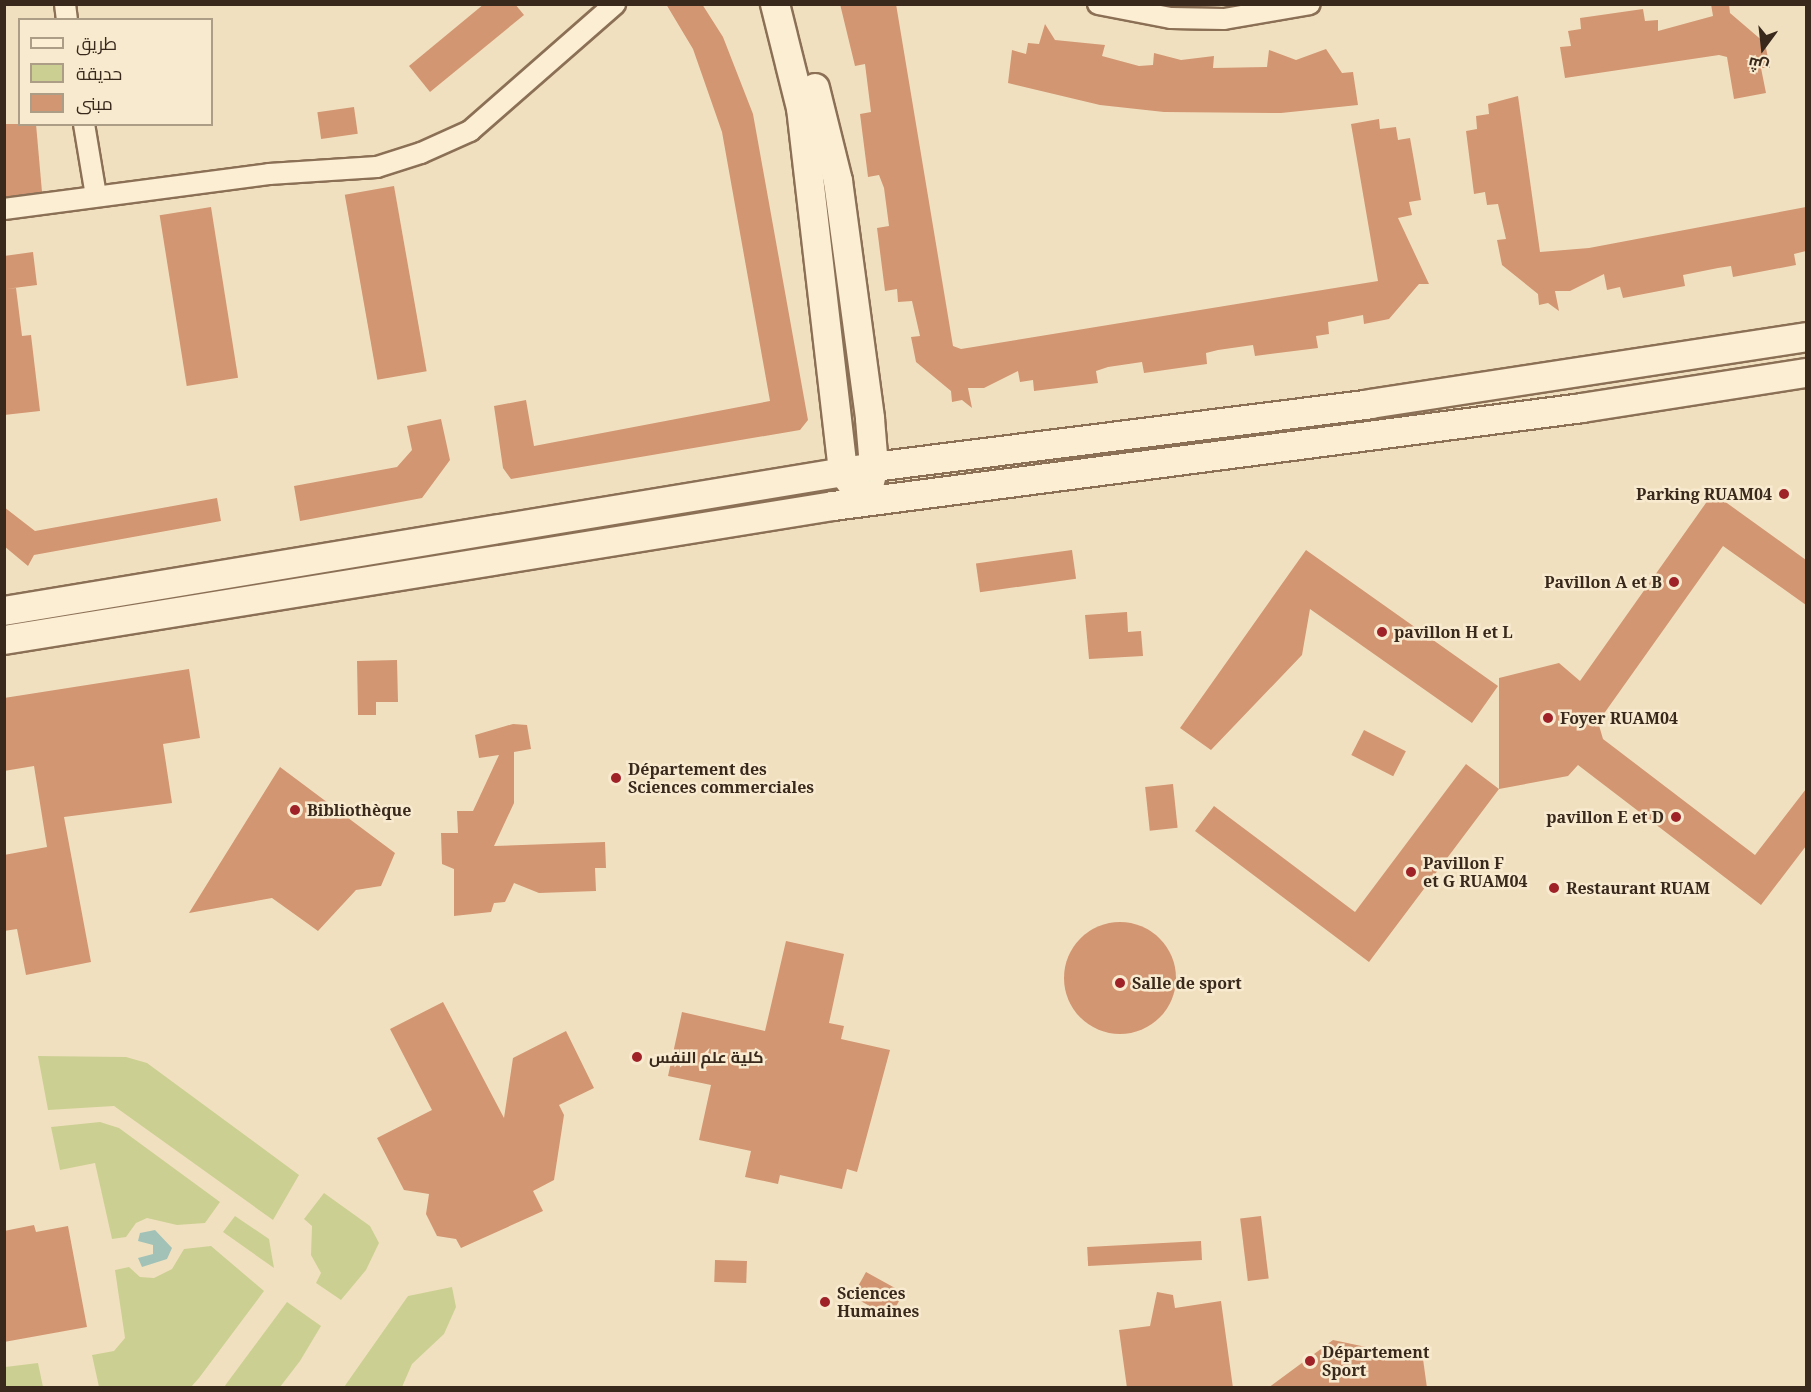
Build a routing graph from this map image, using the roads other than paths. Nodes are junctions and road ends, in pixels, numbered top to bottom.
1 (615, 4) edge
2 (775, 4) edge
3 (794, 4) edge
4 (1098, 4) edge
5 (1310, 4) edge
6 (84, 126) edge
7 (96, 196) junction
8 (4, 209) edge
9 (1806, 337) edge
10 (1806, 373) edge
11 (874, 467) junction
12 (843, 472) junction
13 (865, 502) junction
14 (4, 611) edge
15 (4, 639) edge

1 - 7 street
2 - 12 main road
3 - 11 main road
4 - 5 street
6 - 7 street
7 - 8 street
9 - 11 main road
10 - 13 main road
11 - 12 main road
11 - 13 main road
12 - 13 main road
12 - 14 main road
13 - 15 main road

